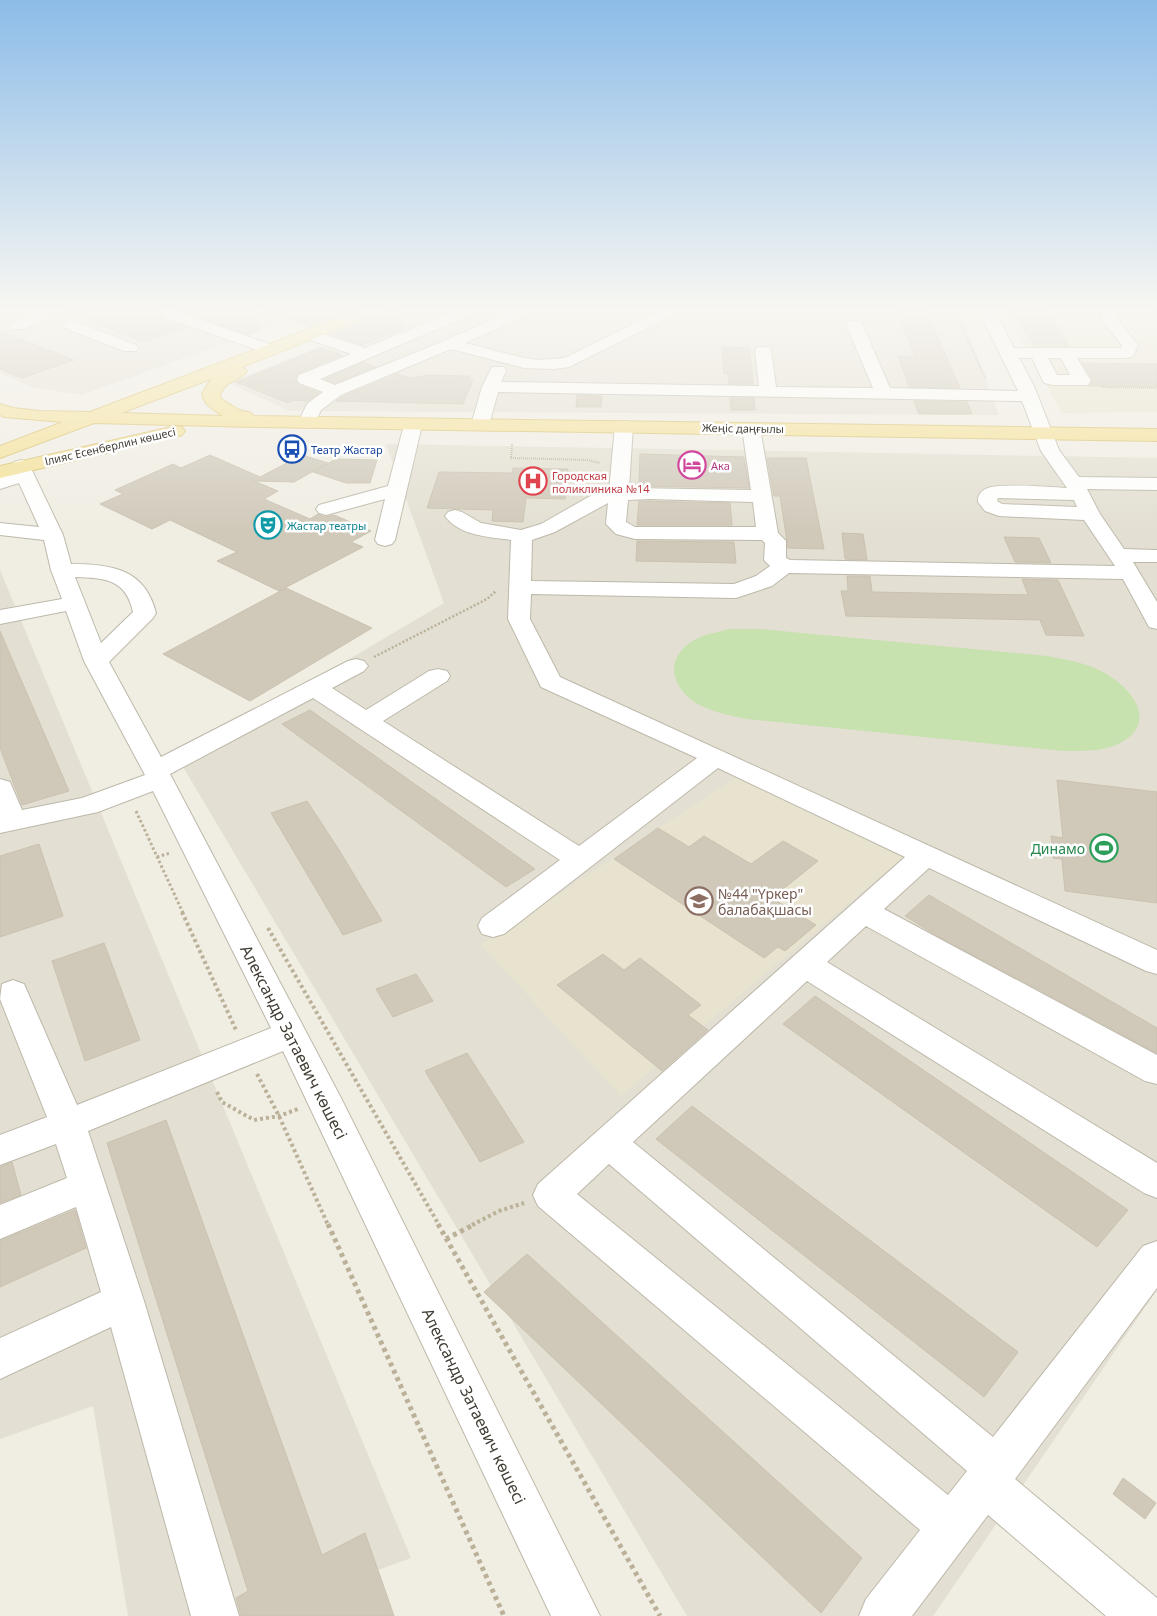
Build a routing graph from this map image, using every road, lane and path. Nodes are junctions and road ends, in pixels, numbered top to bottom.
1 (185, 382) edge
2 (217, 382) edge
3 (314, 382) edge
4 (356, 382) edge
5 (493, 382) edge
6 (767, 382) edge
7 (879, 382) edge
8 (988, 382) edge
9 (1022, 382) edge
10 (492, 387) junction
11 (335, 391) junction
12 (768, 392) junction
13 (884, 394) junction
14 (994, 396) junction
15 (1029, 396) junction
16 (0, 409) edge
17 (90, 418) junction
18 (221, 421) junction
19 (261, 422) junction
20 (307, 423) junction
21 (413, 425) junction
22 (480, 425) junction
23 (624, 426) junction
24 (752, 428) junction
25 (1157, 435) edge
26 (1046, 443) junction
27 (512, 444) dead end
28 (0, 452) edge
29 (15, 471) edge
30 (0, 483) edge
31 (1157, 484) edge
32 (1076, 488) junction
33 (397, 490) junction
34 (619, 494) junction
35 (762, 496) junction
36 (599, 499) junction
37 (326, 509) dead end
38 (1090, 514) junction
39 (455, 516) dead end
40 (0, 529) edge
41 (53, 535) junction
42 (768, 535) junction
43 (385, 540) dead end
44 (522, 542) junction
45 (1117, 555) junction
46 (1157, 556) edge
47 (784, 566) junction
48 (62, 570) junction
49 (1130, 573) junction
50 (520, 587) junction
51 (73, 597) junction
52 (0, 608) edge
53 (0, 617) edge
54 (1157, 622) edge
55 (96, 661) junction
56 (356, 666) joint
57 (438, 676) dead end
58 (314, 688) junction
59 (366, 721) junction
60 (716, 757) junction
61 (148, 780) junction
62 (0, 788) edge
63 (6, 822) edge
64 (926, 855) junction
65 (580, 860) junction
66 (864, 910) junction
67 (266, 924) dead end
68 (493, 926) dead end
69 (1157, 963) edge
70 (805, 964) junction
71 (13, 992) dead end
72 (290, 1034) junction
73 (246, 1052) junction
74 (206, 1069) junction
75 (1157, 1071) edge
76 (360, 1085) junction
77 (324, 1098) junction
78 (279, 1116) junction
79 (68, 1124) junction
80 (608, 1142) junction
81 (0, 1150) edge
82 (1157, 1182) edge
83 (87, 1186) junction
84 (550, 1195) junction
85 (0, 1222) edge
86 (446, 1239) junction
87 (1157, 1258) edge
88 (124, 1301) junction
89 (0, 1359) edge
90 (990, 1476) junction
91 (951, 1527) junction
92 (215, 1616) edge
93 (504, 1616) edge
94 (576, 1616) edge
95 (660, 1616) edge
96 (883, 1616) edge
97 (1142, 1616) edge

1 - 17 main road
2 - 19 main road
3 - 11 street
4 - 11 street
5 - 10 street
6 - 12 street
7 - 13 street
8 - 14 path
9 - 15 street
10 - 12 street
10 - 22 street
11 - 20 street
12 - 13 street
13 - 14 street
14 - 15 street
15 - 26 street
16 - 17 main road, Жеңіс даңғылы
17 - 18 main road, Жеңіс даңғылы
17 - 28 main road
18 - 19 main road, Жеңіс даңғылы
18 - 29 main road, Ілияс Есенберлин көшесі
19 - 20 main road, Жеңіс даңғылы
20 - 21 main road, Жеңіс даңғылы
21 - 22 main road, Жеңіс даңғылы
21 - 33 street
22 - 23 main road, Жеңіс даңғылы
23 - 24 main road, Жеңіс даңғылы
23 - 34 street
24 - 26 main road, Жеңіс даңғылы
24 - 35 street
25 - 26 main road, Жеңіс даңғылы
26 - 32 street
27 - 36 path
29 - 30 street
29 - 41 street, Александр Затаевич көшесі
31 - 32 street
32 - 38 street
32 - 38 street
33 - 37 street
33 - 43 street
34 - 35 street
34 - 36 street
34 - 42 street
35 - 42 street
36 - 44 street
38 - 45 street
39 - 44 street
40 - 41 street
41 - 48 street, Александр Затаевич көшесі
42 - 47 street
44 - 50 street
44 - 56 path
45 - 46 street
45 - 49 street
47 - 49 street
47 - 50 street
48 - 51 street, Александр Затаевич көшесі
48 - 55 street
49 - 54 street
50 - 60 street
51 - 52 street
51 - 53 street
51 - 55 street, Александр Затаевич көшесі
55 - 61 street, Александр Затаевич көшесі
56 - 58 street
57 - 59 street
58 - 59 street
58 - 61 street
59 - 65 street
60 - 64 street
60 - 65 street
61 - 63 street
61 - 72 street, Александр Затаевич көшесі
61 - 73 path
62 - 63 street
64 - 66 street
64 - 69 street
65 - 68 street
66 - 70 street
66 - 75 street
67 - 76 path
70 - 80 street
70 - 82 street
71 - 79 street
72 - 73 street
72 - 77 street, Александр Затаевич көшесі
73 - 74 street
73 - 78 path
74 - 78 path
74 - 79 street
76 - 77 path
76 - 86 path
77 - 78 path
77 - 94 street, Александр Затаевич көшесі
78 - 93 path
79 - 81 street
79 - 83 street
80 - 84 street
80 - 90 street
83 - 85 street
83 - 88 street
84 - 86 path
84 - 91 street
86 - 95 path
87 - 90 street
88 - 89 street
88 - 92 street
90 - 91 street
90 - 97 street
91 - 96 street

